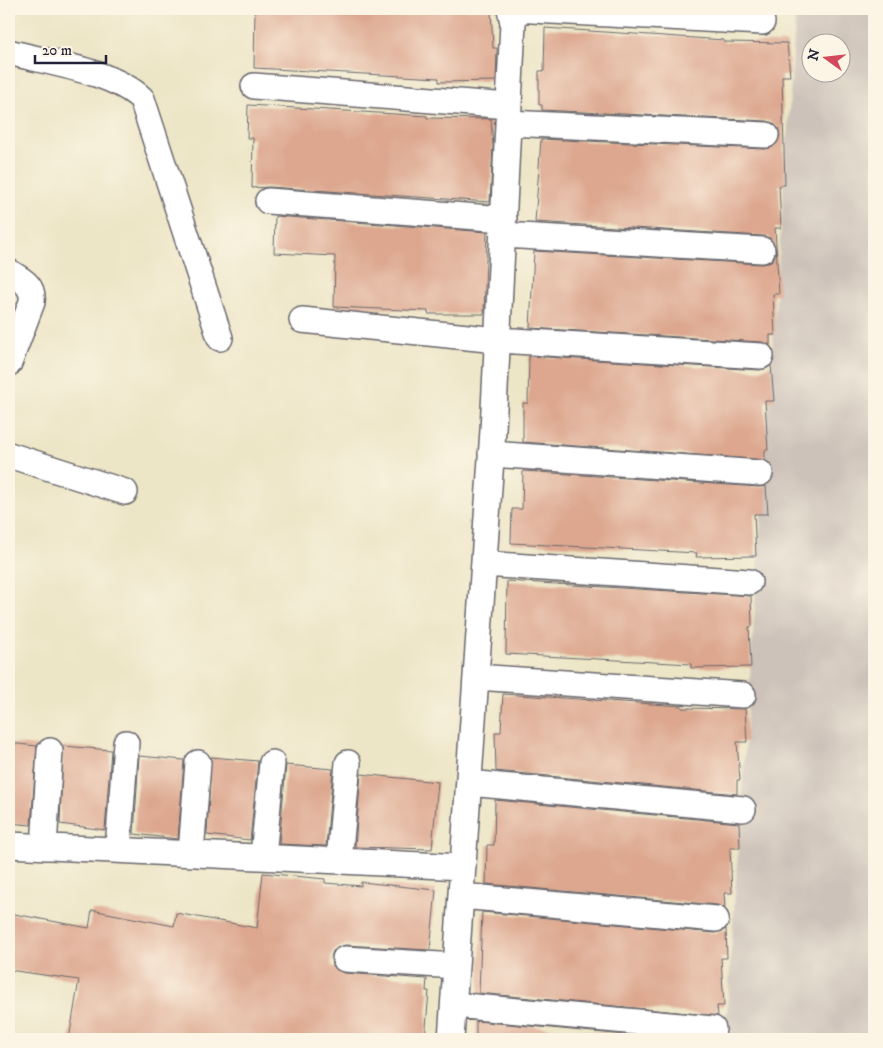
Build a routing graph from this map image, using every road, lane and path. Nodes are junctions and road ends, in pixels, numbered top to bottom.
1 (512, 9) edge
2 (762, 22) dead end
3 (9, 52) edge
4 (254, 86) dead end
5 (509, 115) junction
6 (766, 135) dead end
7 (268, 201) dead end
8 (503, 227) junction
9 (762, 250) dead end
10 (9, 272) edge
11 (302, 320) dead end
12 (220, 338) dead end
13 (497, 340) junction
14 (761, 356) dead end
15 (9, 363) edge
16 (491, 454) junction
17 (9, 455) edge
18 (760, 473) dead end
19 (125, 492) dead end
20 (484, 564) junction
21 (748, 582) dead end
22 (476, 677) junction
23 (743, 695) dead end
24 (126, 742) dead end
25 (50, 751) dead end
26 (198, 762) dead end
27 (272, 763) dead end
28 (348, 763) dead end
29 (469, 783) junction
30 (743, 809) dead end
31 (9, 845) edge
32 (44, 846) junction
33 (118, 850) junction
34 (191, 853) junction
35 (264, 856) junction
36 (339, 860) junction
37 (463, 867) junction
38 (461, 896) junction
39 (716, 919) dead end
40 (345, 959) dead end
41 (456, 966) junction
42 (454, 1005) junction
43 (713, 1029) dead end
44 (452, 1039) edge

1 - 2 street
1 - 5 street
3 - 12 street
4 - 5 street
5 - 6 street
5 - 8 street
7 - 8 street
8 - 9 street
8 - 13 street
10 - 15 street
11 - 13 street
13 - 14 street
13 - 16 street
16 - 18 street
16 - 20 street
17 - 19 street
20 - 21 street
20 - 22 street
22 - 23 street
22 - 29 street
24 - 33 street
25 - 32 street
26 - 34 street
27 - 35 street
28 - 36 street
29 - 30 street
29 - 37 street
31 - 32 street
32 - 33 street
33 - 34 street
34 - 35 street
35 - 36 street
36 - 37 street
37 - 38 street
38 - 39 street
38 - 41 street
40 - 41 street
41 - 42 street
42 - 43 street
42 - 44 street

